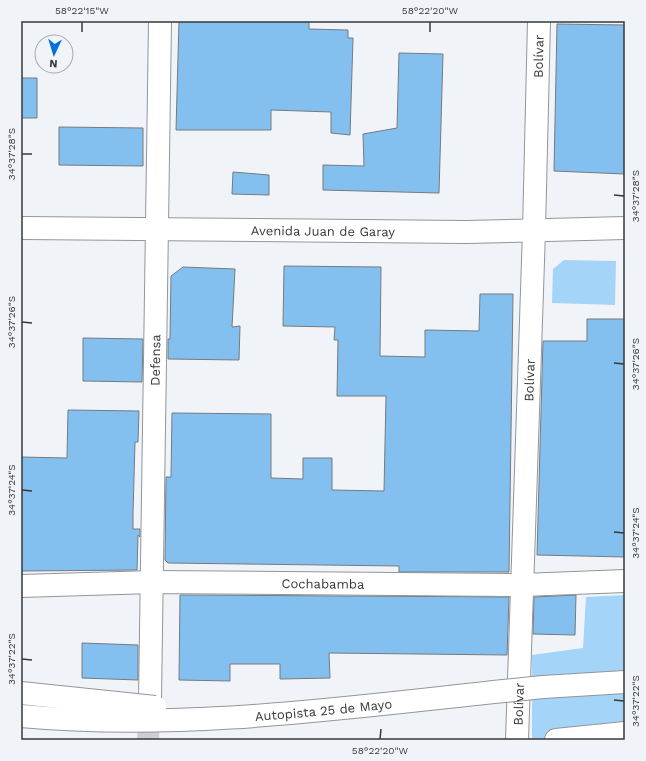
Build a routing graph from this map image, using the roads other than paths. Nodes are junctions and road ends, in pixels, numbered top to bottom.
1 (160, 21) edge
2 (539, 21) edge
3 (21, 228) edge
4 (625, 228) edge
5 (158, 229) junction
6 (534, 231) junction
7 (625, 581) edge
8 (153, 582) junction
9 (522, 585) junction
10 (21, 586) edge
11 (625, 682) edge
12 (21, 693) edge
13 (150, 699) tunnel mouth
14 (21, 716) edge
15 (252, 716) junction
16 (625, 734) edge
17 (517, 740) edge
18 (556, 740) edge
19 (603, 740) edge

1 - 5 main road, Defensa
2 - 6 main road, Bolívar
3 - 5 main road, Avenida Juan de Garay
4 - 6 main road, Avenida Juan de Garay
5 - 6 main road, Avenida Juan de Garay
5 - 8 main road, Defensa
6 - 9 main road, Bolívar
7 - 9 main road, Cochabamba
8 - 9 main road, Cochabamba
8 - 10 main road, Cochabamba
8 - 13 main road, Defensa
9 - 17 main road, Bolívar
11 - 15 main road, Autopista 25 de Mayo, bridge
12 - 15 main road, bridge
14 - 15 main road, Autopista 25 de Mayo, bridge
16 - 18 main road
16 - 19 main road

